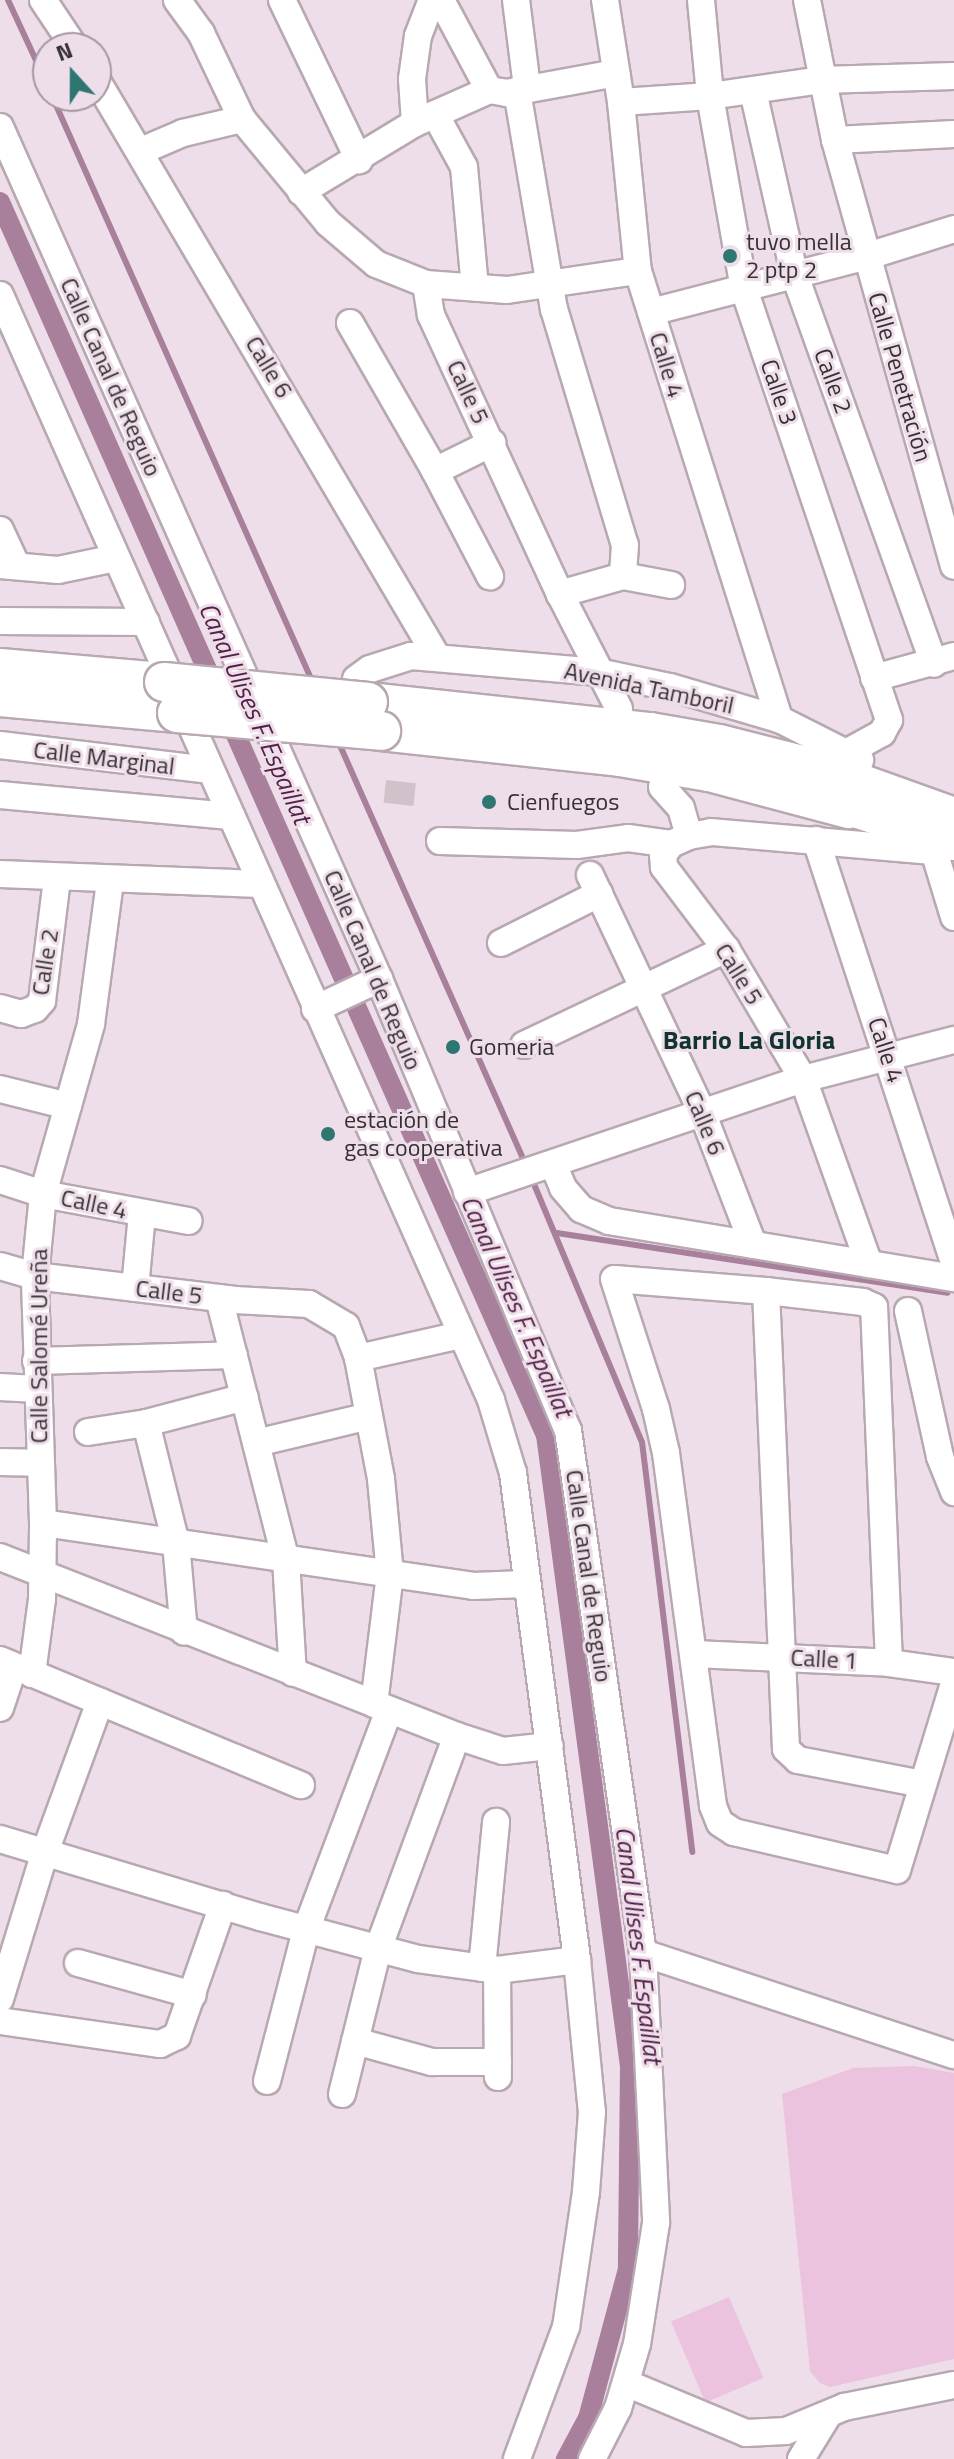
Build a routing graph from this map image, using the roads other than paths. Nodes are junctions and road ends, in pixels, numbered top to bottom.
1 (43, 0) edge
2 (177, 0) edge
3 (282, 0) edge
4 (432, 0) edge
5 (441, 0) edge
6 (516, 0) edge
7 (605, 0) edge
8 (701, 0) edge
9 (807, 0) edge
10 (64, 32) edge
11 (616, 73) junction
12 (954, 76) edge
13 (821, 80) junction
14 (522, 89) junction
15 (489, 90) junction
16 (753, 91) junction
17 (710, 96) junction
18 (621, 102) junction
19 (112, 105) edge
20 (425, 118) junction
21 (242, 119) junction
22 (0, 127) edge
23 (954, 134) edge
24 (835, 140) junction
25 (141, 151) junction
26 (359, 160) junction
27 (301, 192) junction
28 (954, 229) edge
29 (868, 256) junction
30 (638, 271) junction
31 (794, 273) junction
32 (426, 284) junction
33 (550, 285) junction
34 (475, 287) junction
35 (744, 289) junction
36 (0, 295) edge
37 (651, 312) junction
38 (350, 323) dead end
39 (492, 443) junction
40 (435, 471) junction
41 (0, 530) edge
42 (116, 558) junction
43 (8, 566) edge
44 (954, 566) edge
45 (490, 576) dead end
46 (623, 576) junction
47 (671, 585) dead end
48 (560, 594) junction
49 (0, 621) edge
50 (146, 622) junction
51 (437, 657) junction
52 (944, 660) edge
53 (0, 668) edge
54 (598, 672) junction
55 (874, 678) junction
56 (0, 697) edge
57 (170, 698) junction
58 (368, 704) junction
59 (619, 709) dead end
60 (779, 719) junction
61 (0, 745) edge
62 (209, 770) junction
63 (851, 780) junction
64 (662, 787) dead end
65 (0, 795) edge
66 (230, 816) junction
67 (945, 836) edge
68 (680, 840) junction
69 (816, 840) junction
70 (440, 841) dead end
71 (0, 874) edge
72 (57, 878) junction
73 (110, 881) junction
74 (260, 884) junction
75 (954, 917) edge
76 (501, 943) dead end
77 (726, 949) junction
78 (372, 983) junction
79 (645, 988) junction
80 (320, 1006) junction
81 (0, 1008) edge
82 (954, 1040) edge
83 (524, 1045) dead end
84 (889, 1057) junction
85 (803, 1079) junction
86 (0, 1089) edge
87 (68, 1106) junction
88 (702, 1112) junction
89 (536, 1169) junction
90 (0, 1180) edge
91 (467, 1192) junction
92 (43, 1194) junction
93 (142, 1214) junction
94 (189, 1221) dead end
95 (753, 1244) junction
96 (954, 1261) edge
97 (869, 1264) junction
98 (0, 1266) edge
99 (35, 1276) junction
100 (954, 1278) edge
101 (135, 1288) junction
102 (766, 1291) junction
103 (219, 1298) junction
104 (908, 1311) dead end
105 (461, 1335) junction
106 (234, 1355) junction
107 (358, 1358) junction
108 (36, 1361) junction
109 (0, 1387) edge
110 (37, 1389) junction
111 (245, 1397) junction
112 (369, 1416) junction
113 (146, 1423) junction
114 (88, 1432) dead end
115 (256, 1443) junction
116 (0, 1462) edge
117 (39, 1463) junction
118 (954, 1492) edge
119 (43, 1523) junction
120 (176, 1543) junction
121 (0, 1557) edge
122 (286, 1560) junction
123 (41, 1572) junction
124 (390, 1574) junction
125 (526, 1584) junction
126 (184, 1632) junction
127 (694, 1654) junction
128 (783, 1657) junction
129 (889, 1663) junction
130 (15, 1667) edge
131 (954, 1672) edge
132 (293, 1673) junction
133 (954, 1683) edge
134 (100, 1702) junction
135 (382, 1707) junction
136 (0, 1708) edge
137 (457, 1736) junction
138 (550, 1746) junction
139 (923, 1784) junction
140 (301, 1785) dead end
141 (496, 1822) dead end
142 (0, 1839) edge
143 (45, 1852) junction
144 (223, 1905) junction
145 (306, 1930) junction
146 (378, 1949) junction
147 (643, 1953) junction
148 (577, 1960) junction
149 (78, 1963) dead end
150 (490, 1969) junction
151 (193, 1995) junction
152 (0, 1999) edge
153 (0, 2021) edge
154 (355, 2041) junction
155 (954, 2055) edge
156 (267, 2081) dead end
157 (342, 2094) dead end
158 (626, 2383) junction
159 (954, 2385) edge
160 (828, 2415) junction
161 (517, 2459) edge
162 (592, 2459) edge
163 (801, 2459) edge

1 - 10 street
2 - 21 street
3 - 26 street
4 - 20 street
5 - 15 street
6 - 14 street
7 - 11 street, Calle 4
8 - 17 street, Calle 3
9 - 13 street, Calle Penetración
11 - 14 street
11 - 18 street, Calle 4
12 - 13 street
13 - 16 street
13 - 24 street, Calle Penetración
14 - 15 street
14 - 33 street
15 - 20 street
16 - 17 street
16 - 31 street, Calle 2
17 - 18 street
17 - 35 street, Calle 3
18 - 30 street, Calle 4
19 - 25 street, Calle 6
20 - 26 street
20 - 34 street
21 - 25 street
21 - 27 street
22 - 78 street, Calle Canal de Reguio
23 - 24 street
24 - 29 street, Calle Penetración
25 - 51 street, Calle 6
26 - 27 street
27 - 32 street
28 - 29 street
29 - 31 street
29 - 44 street, Calle Penetración
30 - 33 street
30 - 37 street, Calle 4
31 - 35 street
31 - 52 street, Calle 2
32 - 34 street
32 - 39 street, Calle 5
33 - 34 street
33 - 46 street
35 - 37 street
35 - 55 street, Calle 3
36 - 42 street
37 - 60 street, Calle 4
38 - 40 street
39 - 40 street
39 - 48 street, Calle 5
40 - 45 street
41 - 43 street
42 - 43 street
42 - 50 street
46 - 47 street
46 - 48 street
48 - 54 street, Calle 5
49 - 50 street
50 - 62 street
51 - 54 street, Avenida Tamboril
51 - 58 street, Avenida Tamboril
52 - 55 street
53 - 57 highway
54 - 59 street, Calle 5
54 - 60 street, Avenida Tamboril
55 - 63 street, Calle 3
56 - 57 highway
57 - 58 highway, bridge
58 - 63 highway
60 - 63 street, Avenida Tamboril
61 - 62 street, Calle Marginal
62 - 66 street
63 - 67 main road
63 - 67 main road
64 - 68 street
65 - 66 street
66 - 74 street
67 - 69 street
67 - 75 street
68 - 69 street
68 - 70 street
68 - 77 street, Calle 5
69 - 84 street, Calle 4
71 - 72 street
72 - 73 street
72 - 81 street, Calle 2
73 - 74 street
73 - 87 street, Calle Salomé Ureña
74 - 80 street
76 - 79 street, Calle 6
77 - 79 street
77 - 85 street, Calle 5
78 - 80 street
78 - 91 street, Calle Canal de Reguio
79 - 83 street
79 - 88 street, Calle 6
80 - 105 street
82 - 84 street
84 - 85 street
84 - 96 street, Calle 4
85 - 88 street
85 - 97 street, Calle 5
86 - 87 street
87 - 92 street, Calle Salomé Ureña
88 - 89 street
88 - 95 street, Calle 6
89 - 91 street
89 - 95 street
90 - 92 street, Calle 4
91 - 147 street, Calle Canal de Reguio
92 - 93 street, Calle 4
92 - 99 street, Calle Salomé Ureña
93 - 94 street, Calle 4
93 - 101 street
95 - 97 street
97 - 100 street
98 - 99 street, Calle 5
99 - 101 street, Calle 5
99 - 108 street, Calle Salomé Ureña
101 - 103 street, Calle 5
102 - 127 street
102 - 128 street
102 - 129 street
103 - 106 street
103 - 107 street, Calle 5
104 - 118 street
105 - 107 street
105 - 125 street
106 - 108 street
106 - 111 street
107 - 112 street, Calle 5
108 - 110 street, Calle Salomé Ureña
109 - 110 street
110 - 117 street, Calle Salomé Ureña
111 - 113 street
111 - 115 street
112 - 115 street
112 - 124 street, Calle 5
113 - 114 street
113 - 120 street
115 - 122 street
116 - 117 street
117 - 119 street, Calle Salomé Ureña
119 - 120 street
119 - 123 street, Calle Salomé Ureña
120 - 122 street
120 - 126 street
121 - 123 street
122 - 124 street
122 - 132 street
123 - 126 street
123 - 130 street, Calle Salomé Ureña
124 - 125 street
124 - 135 street, Calle 5
125 - 138 street
126 - 132 street
127 - 128 street, Calle 1
127 - 139 street
128 - 129 street, Calle 1
128 - 139 street
129 - 131 street, Calle 1
130 - 134 street
130 - 136 street, Calle Salomé Ureña
132 - 135 street
133 - 139 street
134 - 140 street
134 - 143 street
135 - 137 street
135 - 145 street, Calle 5
137 - 138 street
137 - 146 street
138 - 148 street
141 - 150 street
142 - 143 street
143 - 144 street
143 - 152 street
144 - 145 street
144 - 151 street
145 - 146 street
145 - 156 street, Calle 5
146 - 150 street
146 - 154 street
147 - 155 street
147 - 158 street, Calle Canal de Reguio
148 - 150 street
148 - 161 street
149 - 151 street
150 - 154 street
151 - 153 street
154 - 157 street
158 - 160 street
158 - 162 street, Calle Canal de Reguio
159 - 160 street
160 - 163 street

